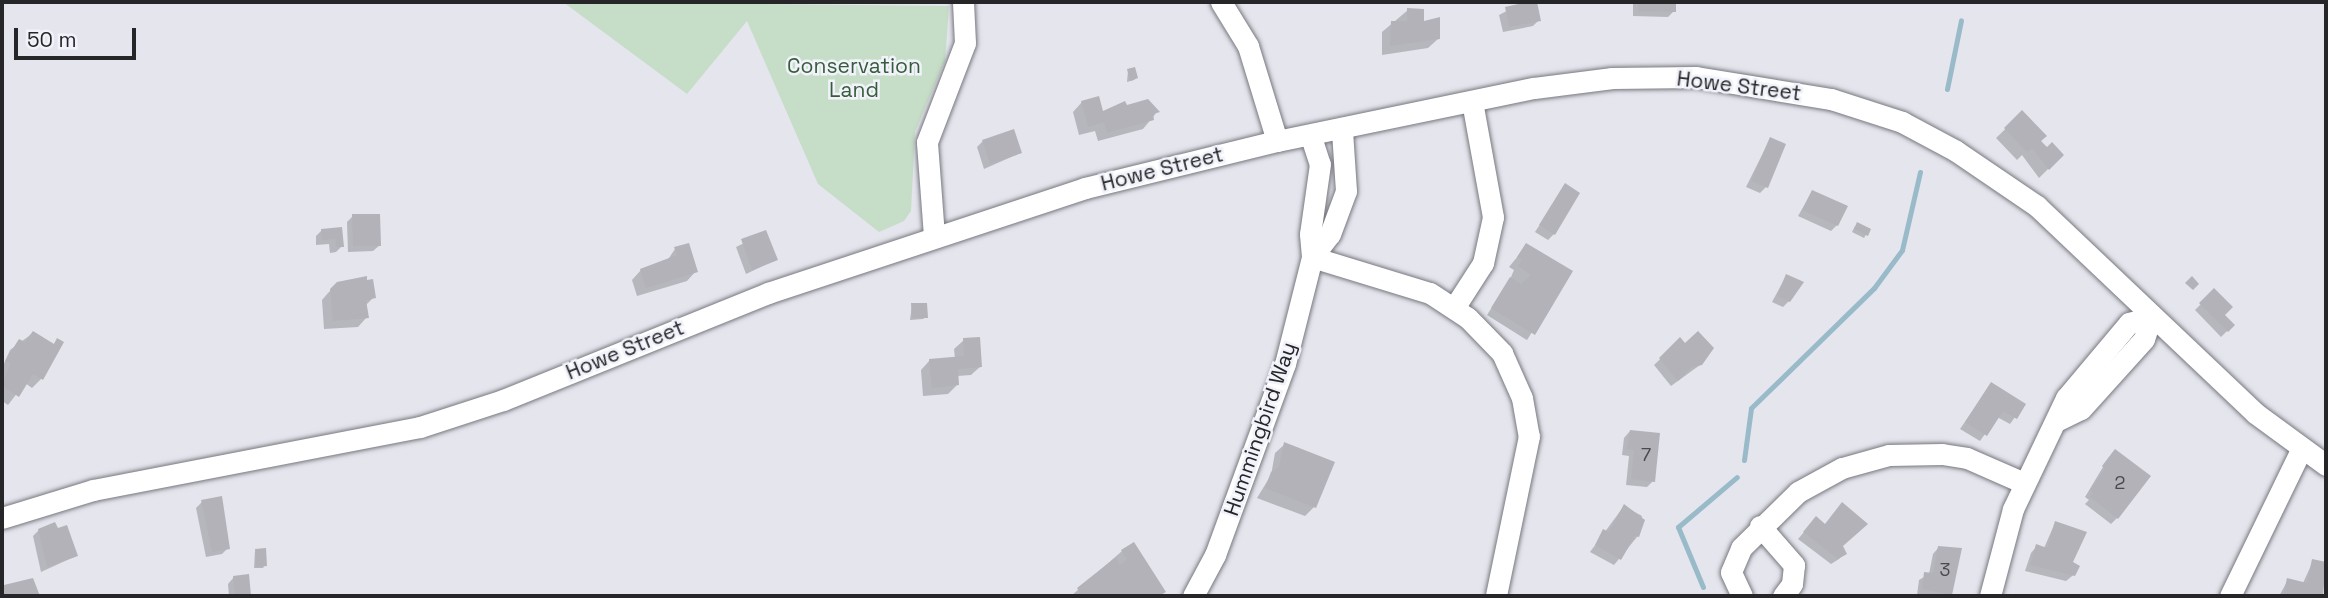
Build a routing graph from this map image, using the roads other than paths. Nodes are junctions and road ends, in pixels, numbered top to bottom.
1 (963, 2) edge
2 (1221, 2) edge
3 (1472, 102) junction
4 (1342, 130) junction
5 (1311, 136) junction
6 (1277, 141) junction
7 (933, 236) junction
8 (1312, 257) junction
9 (1454, 308) junction
10 (2151, 317) junction
11 (2301, 450) junction
12 (2326, 465) edge
13 (2024, 483) junction
14 (2, 518) edge
15 (1760, 526) junction
16 (1193, 596) edge
17 (1496, 596) edge
18 (1742, 596) edge
19 (1783, 596) edge
20 (1990, 596) edge
21 (2230, 596) edge

1 - 7 street
2 - 6 street
3 - 4 street, Howe Street
3 - 9 street
3 - 10 street, Howe Street
4 - 5 street, Howe Street
4 - 8 street, Hummingbird Way
5 - 6 street, Howe Street
5 - 8 street, Hummingbird Way
6 - 7 street, Howe Street
7 - 14 street, Howe Street
8 - 9 street
8 - 16 street, Hummingbird Way
9 - 17 street
10 - 11 street, Howe Street
10 - 13 street
11 - 12 street, Howe Street
11 - 21 street
13 - 15 street
13 - 20 street
15 - 18 street
15 - 19 street

